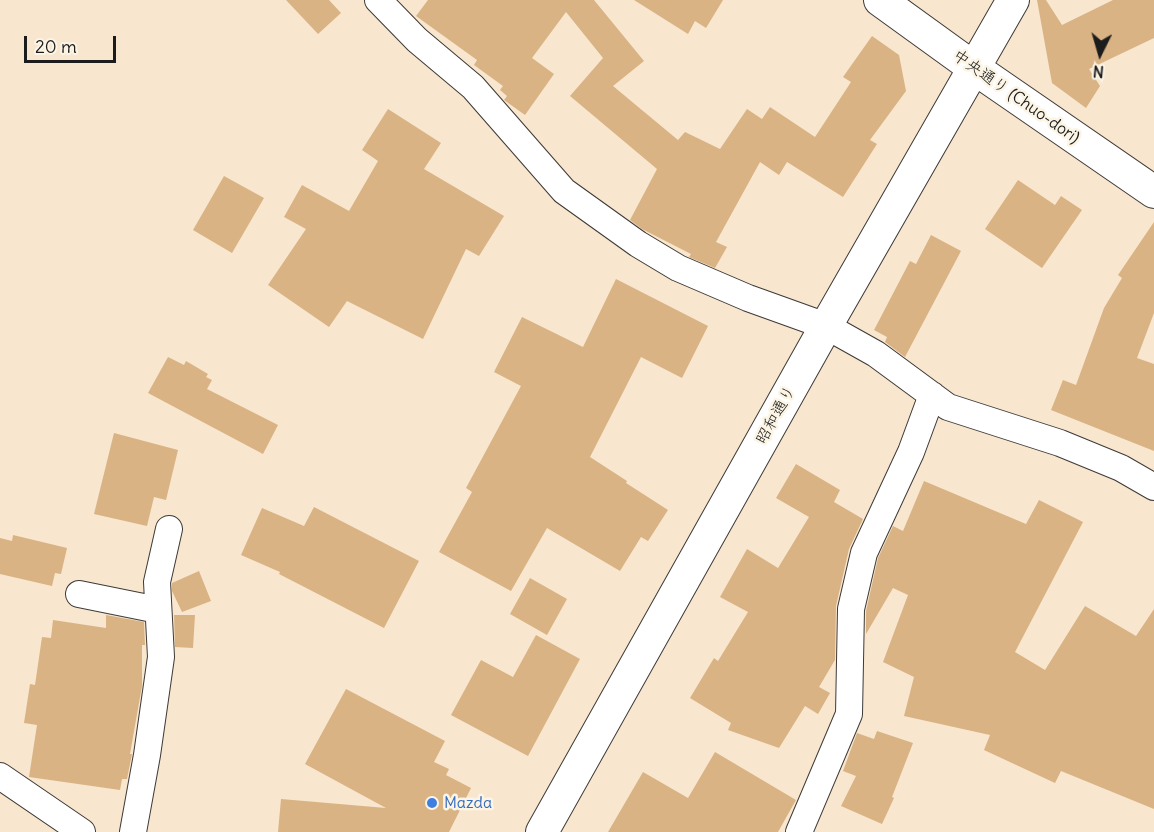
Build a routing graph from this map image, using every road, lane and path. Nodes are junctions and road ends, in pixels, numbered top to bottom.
1 (378, 0) edge
2 (880, 0) edge
3 (1013, 0) edge
4 (974, 68) junction
5 (1154, 192) edge
6 (826, 326) junction
7 (932, 395) junction
8 (1154, 487) edge
9 (169, 529) dead end
10 (79, 594) dead end
11 (158, 610) junction
12 (0, 776) edge
13 (82, 832) edge
14 (133, 832) edge
15 (542, 832) edge
16 (799, 832) edge

1 - 6 street
2 - 4 street, 中央通り (Chuo-dori)
3 - 4 street, 昭和通り
4 - 5 street, 中央通り (Chuo-dori)
4 - 6 street, 昭和通り
6 - 7 street
6 - 15 street, 昭和通り
7 - 8 street
7 - 16 street
9 - 11 street
10 - 11 street
11 - 14 street
12 - 13 street

